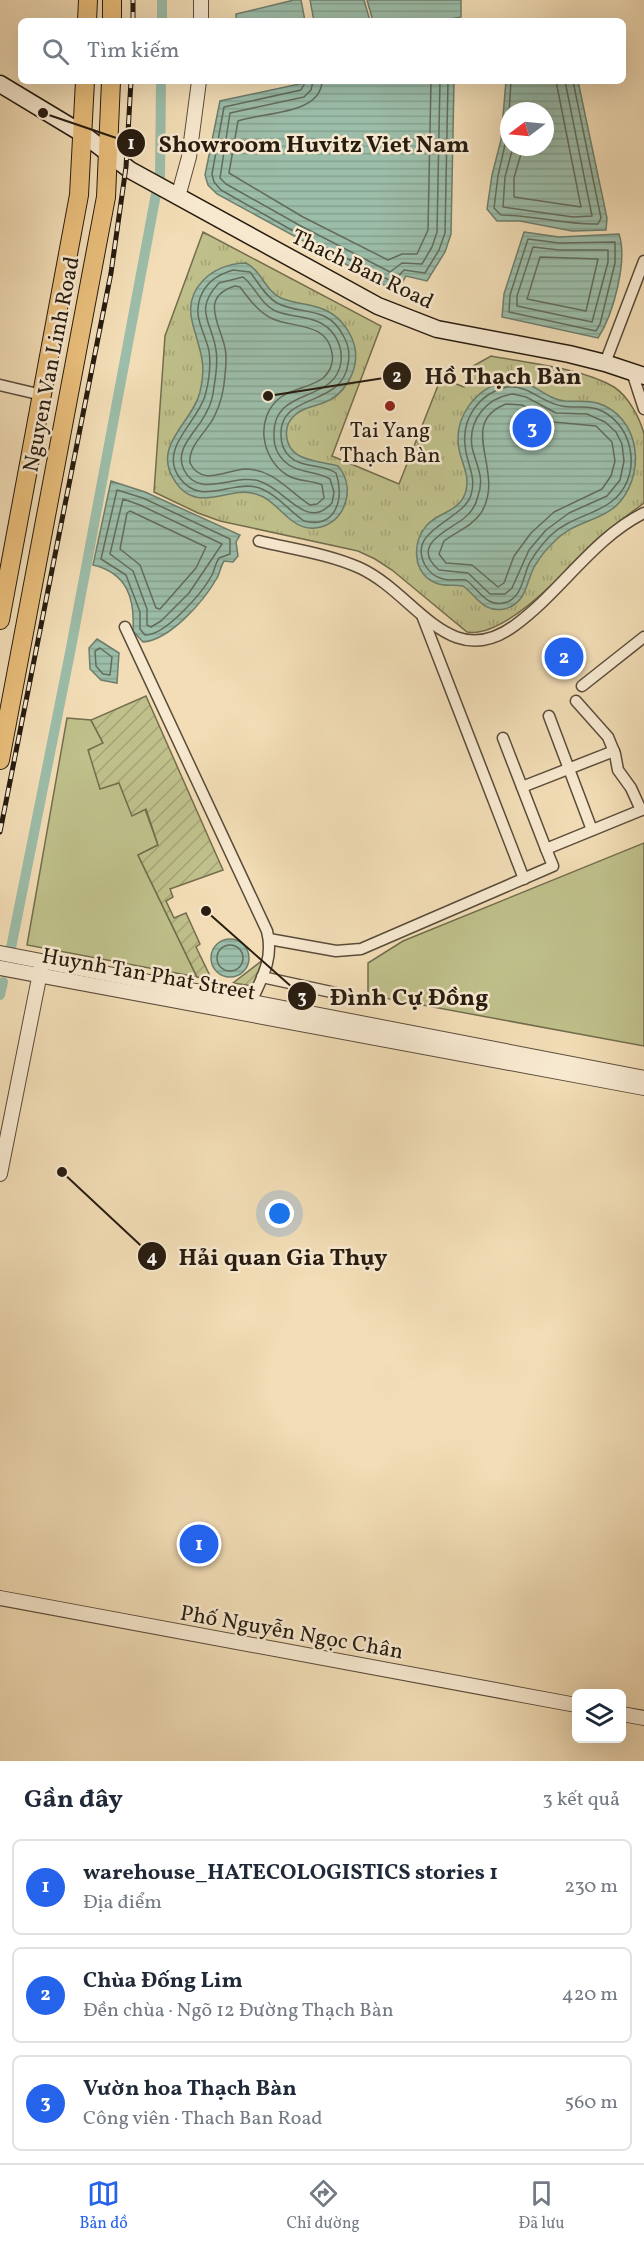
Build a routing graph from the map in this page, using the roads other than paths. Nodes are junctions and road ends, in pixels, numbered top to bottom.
1 (88, 0) edge
2 (112, 0) edge
3 (201, 0) edge
4 (87, 18) edge
5 (112, 18) edge
6 (201, 18) edge
7 (0, 84) edge
8 (85, 84) edge
9 (111, 84) edge
10 (199, 84) edge
11 (83, 134) junction
12 (110, 157) junction
13 (178, 197) junction
14 (644, 261) edge
15 (605, 363) junction
16 (638, 374) edge
17 (0, 385) edge
18 (42, 395) junction
19 (644, 409) edge
20 (644, 513) edge
21 (259, 542) dead end
22 (421, 612) junction
23 (0, 620) edge
24 (124, 627) dead end
25 (644, 637) edge
26 (582, 686) dead end
27 (576, 701) dead end
28 (549, 716) dead end
29 (503, 738) dead end
30 (614, 751) junction
31 (0, 760) edge
32 (569, 768) junction
33 (522, 786) junction
34 (642, 810) edge
35 (592, 830) junction
36 (546, 849) junction
37 (524, 879) junction
38 (269, 939) junction
39 (0, 953) edge
40 (0, 968) edge
41 (41, 968) junction
42 (262, 977) junction
43 (345, 995) dead end
44 (251, 1002) junction
45 (418, 1040) junction
46 (596, 1074) junction
47 (644, 1078) edge
48 (644, 1088) edge
49 (0, 1174) edge
50 (0, 1598) edge
51 (572, 1704) edge
52 (626, 1715) edge
53 (644, 1718) edge

1 - 4 highway
2 - 5 highway
3 - 6 street
7 - 11 main road, Thach Ban Road
8 - 11 highway, Nguyen Van Linh Road
9 - 12 highway, Nguyen Van Linh Road
10 - 13 street
11 - 12 main road, Thach Ban Road
11 - 18 highway, Nguyen Van Linh Road
12 - 13 main road, Thach Ban Road
12 - 31 highway, Nguyen Van Linh Road
13 - 15 main road, Thach Ban Road
14 - 15 street
15 - 16 main road, Thach Ban Road
16 - 19 street
17 - 18 street
18 - 23 highway, Nguyen Van Linh Road
20 - 22 street
21 - 22 street
22 - 37 street
24 - 38 street
25 - 26 street
27 - 30 street
28 - 32 street
29 - 33 street
30 - 32 street
30 - 34 street
32 - 33 street
32 - 35 street
33 - 36 street
34 - 35 street
35 - 36 street
36 - 37 street
37 - 38 street
38 - 42 street
39 - 41 street
40 - 41 street, Huynh Tan Phat Street
41 - 44 street, Huynh Tan Phat Street
41 - 45 street, Huynh Tan Phat Street
41 - 49 street
42 - 43 street
42 - 44 street
44 - 45 street, Huynh Tan Phat Street
45 - 46 street, Huynh Tan Phat Street
46 - 47 street, Huynh Tan Phat Street
46 - 48 street, Huynh Tan Phat Street
50 - 51 street, Phố Nguyễn Ngọc Chân
52 - 53 street

